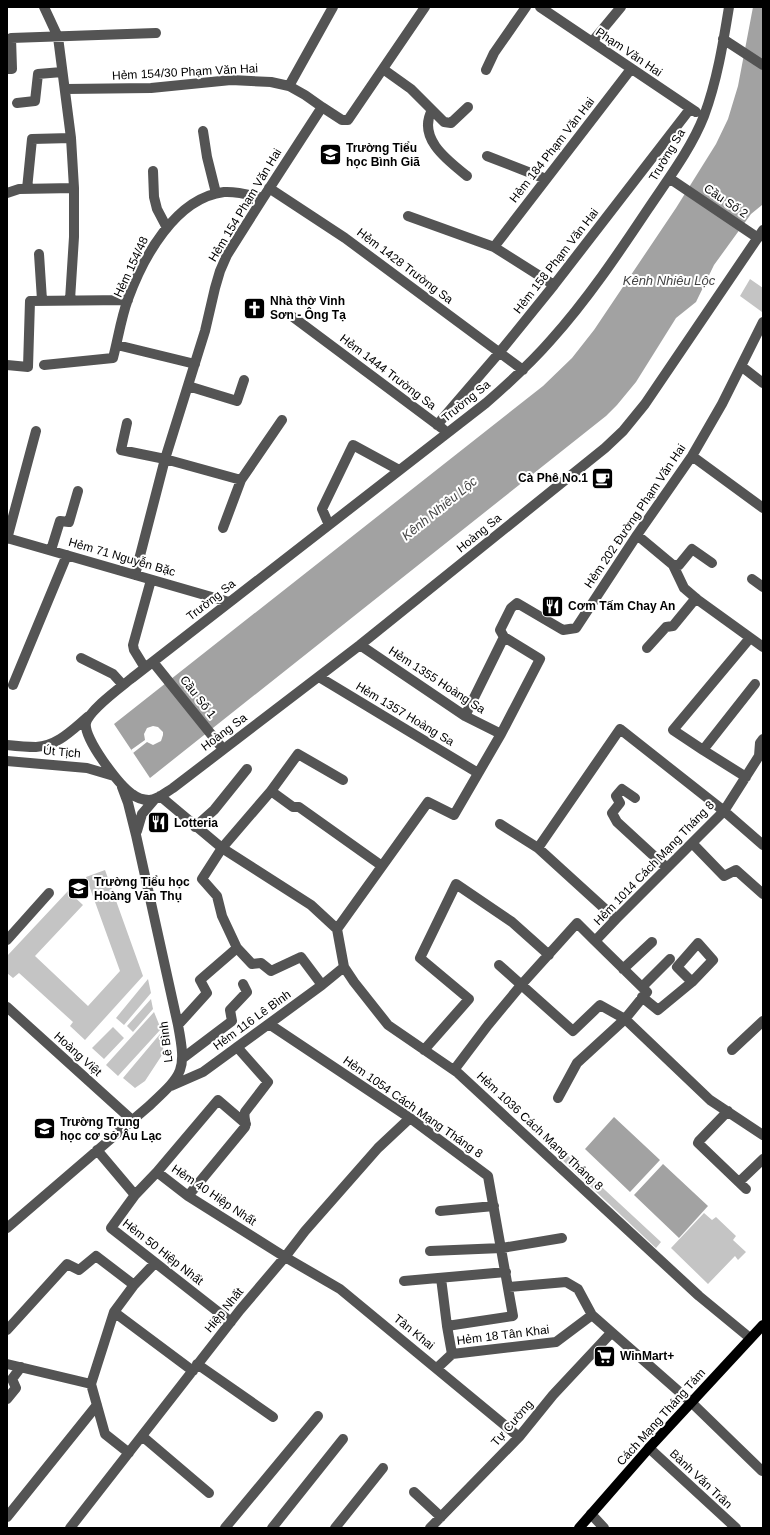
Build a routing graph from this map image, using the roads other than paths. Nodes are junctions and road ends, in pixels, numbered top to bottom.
1 (44, 7) edge
2 (333, 7) edge
3 (425, 7) edge
4 (526, 7) edge
5 (540, 7) edge
6 (621, 7) edge
7 (729, 7) edge
8 (156, 33) dead end
9 (58, 37) junction
10 (724, 39) junction
11 (592, 42) junction
12 (763, 66) edge
13 (7, 69) edge
14 (383, 69) junction
15 (631, 69) junction
16 (486, 70) dead end
17 (62, 72) junction
18 (289, 86) junction
19 (66, 89) junction
20 (17, 103) dead end
21 (322, 107) junction
22 (468, 107) dead end
23 (690, 109) junction
24 (432, 110) junction
25 (703, 117) junction
26 (203, 131) dead end
27 (71, 138) junction
28 (487, 156) dead end
29 (153, 171) dead end
30 (467, 176) dead end
31 (669, 178) junction
32 (546, 179) junction
33 (74, 188) junction
34 (269, 188) junction
35 (27, 189) junction
36 (216, 193) junction
37 (7, 194) edge
38 (263, 198) junction
39 (408, 216) dead end
40 (167, 228) junction
41 (760, 234) edge
42 (494, 247) junction
43 (39, 254) dead end
44 (554, 285) junction
45 (42, 300) junction
46 (70, 300) junction
47 (128, 300) junction
48 (293, 317) dead end
49 (763, 322) edge
50 (117, 345) junction
51 (499, 353) junction
52 (44, 364) dead end
53 (195, 364) junction
54 (7, 365) edge
55 (741, 366) junction
56 (523, 370) junction
57 (244, 380) dead end
58 (763, 383) edge
59 (188, 386) junction
60 (282, 420) dead end
61 (127, 423) dead end
62 (437, 425) junction
63 (36, 431) dead end
64 (448, 433) junction
65 (692, 456) junction
66 (165, 459) junction
67 (399, 470) junction
68 (240, 480) junction
69 (78, 492) dead end
70 (763, 508) edge
71 (328, 525) junction
72 (223, 528) dead end
73 (637, 535) junction
74 (7, 538) edge
75 (51, 550) junction
76 (67, 555) junction
77 (712, 563) dead end
78 (673, 565) junction
79 (135, 575) junction
80 (752, 579) dead end
81 (151, 580) junction
82 (763, 587) edge
83 (696, 598) junction
84 (229, 602) junction
85 (504, 637) junction
86 (750, 638) junction
87 (360, 645) junction
88 (763, 647) edge
89 (647, 648) dead end
90 (81, 658) dead end
91 (149, 665) junction
92 (319, 677) junction
93 (13, 684) dead end
94 (755, 684) dead end
95 (123, 686) junction
96 (90, 714) junction
97 (465, 716) junction
98 (501, 734) junction
99 (7, 745) edge
100 (36, 747) joint
101 (762, 747) edge
102 (223, 749) junction
103 (702, 750) junction
104 (8, 762) edge
105 (247, 769) dead end
106 (478, 773) junction
107 (746, 777) junction
108 (117, 779) junction
109 (343, 780) dead end
110 (271, 791) junction
111 (157, 798) junction
112 (635, 798) dead end
113 (724, 811) junction
114 (500, 824) dead end
115 (195, 827) junction
116 (136, 835) junction
117 (692, 843) junction
118 (763, 845) edge
119 (222, 848) junction
120 (538, 848) junction
121 (382, 866) junction
122 (667, 868) junction
123 (49, 893) dead end
124 (763, 894) edge
125 (616, 919) junction
126 (337, 929) junction
127 (7, 940) edge
128 (595, 941) junction
129 (652, 942) dead end
130 (237, 948) junction
131 (549, 954) junction
132 (670, 959) dead end
133 (499, 965) dead end
134 (344, 967) junction
135 (623, 969) junction
136 (692, 982) dead end
137 (243, 984) dead end
138 (522, 984) junction
139 (322, 986) junction
140 (642, 992) junction
141 (7, 1007) edge
142 (625, 1019) junction
143 (763, 1021) edge
144 (269, 1024) junction
145 (178, 1025) junction
146 (237, 1047) junction
147 (424, 1050) junction
148 (732, 1050) dead end
149 (183, 1058) junction
150 (454, 1070) junction
151 (171, 1086) junction
152 (558, 1098) dead end
153 (728, 1111) junction
154 (410, 1118) junction
155 (132, 1120) junction
156 (246, 1124) junction
157 (763, 1135) edge
158 (97, 1150) junction
159 (763, 1159) edge
160 (157, 1172) junction
161 (135, 1195) junction
162 (188, 1196) junction
163 (494, 1206) junction
164 (440, 1211) dead end
165 (7, 1228) edge
166 (562, 1238) dead end
167 (502, 1248) junction
168 (430, 1251) dead end
169 (285, 1257) junction
170 (155, 1263) junction
171 (506, 1272) junction
172 (441, 1278) junction
173 (404, 1281) dead end
174 (134, 1285) junction
175 (509, 1288) junction
176 (114, 1312) junction
177 (592, 1315) junction
178 (231, 1322) junction
179 (763, 1325) edge
180 (447, 1326) junction
181 (7, 1330) edge
182 (611, 1333) junction
183 (750, 1338) junction
184 (452, 1354) junction
185 (7, 1364) edge
186 (21, 1367) junction
187 (195, 1368) junction
188 (437, 1368) junction
189 (91, 1384) junction
190 (7, 1399) edge
191 (692, 1403) junction
192 (97, 1405) junction
193 (318, 1416) dead end
194 (273, 1417) dead end
195 (142, 1436) junction
196 (519, 1437) junction
197 (343, 1439) dead end
198 (649, 1448) junction
199 (129, 1453) junction
200 (383, 1468) dead end
201 (762, 1471) dead end
202 (414, 1492) dead end
203 (209, 1493) dead end
204 (591, 1514) junction
205 (7, 1516) edge
206 (441, 1517) junction
207 (70, 1528) edge
208 (225, 1528) edge
209 (272, 1528) edge
210 (335, 1528) edge
211 (430, 1528) edge
212 (579, 1528) edge
213 (604, 1528) edge
214 (736, 1528) edge

1 - 9 street
2 - 18 street
3 - 14 street
4 - 16 street
5 - 11 street, Phạm Văn Hai
6 - 11 street
7 - 10 street, Trường Sa
8 - 9 street
9 - 13 street
9 - 17 street
10 - 12 street
10 - 25 street, Trường Sa
11 - 15 street, Phạm Văn Hai
14 - 21 street
14 - 24 street
15 - 23 street, Phạm Văn Hai
15 - 32 street, Hẻm 184 Phạm Văn Hai
17 - 19 street
17 - 20 street
18 - 19 street, Hẻm 154/30 Phạm Văn Hai
18 - 21 street, Hẻm 154/30 Phạm Văn Hai
19 - 27 street
21 - 34 street, Hẻm 154 Phạm Văn Hai
22 - 24 street
23 - 25 street, Phạm Văn Hai
23 - 44 street, Hẻm 158 Phạm Văn Hai
24 - 30 street
25 - 31 street, Trường Sa
26 - 36 street
27 - 33 street
27 - 35 street
28 - 32 street
29 - 40 street
31 - 41 street, Cầu Số 2
31 - 56 street, Trường Sa
32 - 42 street, Hẻm 184 Phạm Văn Hai
33 - 35 street
33 - 46 street
34 - 38 street, Hẻm 154 Phạm Văn Hai
34 - 51 street, Hẻm 1428 Trường Sa
35 - 37 street
36 - 38 street, Hẻm 154/48
36 - 40 street, Hẻm 154/48
38 - 53 street, Hẻm 154 Phạm Văn Hai
39 - 42 street
40 - 47 street, Hẻm 154/48
41 - 87 street, Hoàng Sa
42 - 44 street
43 - 45 street
44 - 51 street, Hẻm 158 Phạm Văn Hai
45 - 46 street
45 - 54 street
46 - 47 street
47 - 50 street, Hẻm 154/48
48 - 62 street, Hẻm 1444 Trường Sa
49 - 55 street, Hẻm 202 Đường Phạm Văn Hai
50 - 52 street, Hẻm 154/48
50 - 53 street
51 - 56 street, Hẻm 1428 Trường Sa
51 - 62 street, Hẻm 158 Phạm Văn Hai
53 - 59 street, Hẻm 154 Phạm Văn Hai
55 - 58 street
55 - 65 street, Hẻm 202 Đường Phạm Văn Hai
56 - 64 street, Trường Sa
57 - 59 street
59 - 66 street, Hẻm 154 Phạm Văn Hai
60 - 68 street
61 - 66 street
62 - 64 street, Hẻm 1444 Trường Sa
63 - 74 street
64 - 67 street, Trường Sa
65 - 70 street
65 - 73 street, Hẻm 202 Đường Phạm Văn Hai
66 - 68 street
66 - 79 street, Hẻm 154 Phạm Văn Hai
67 - 71 street, Trường Sa
67 - 71 street
68 - 72 street
69 - 75 street
71 - 84 street, Trường Sa
73 - 78 street
73 - 85 street, Hẻm 202 Đường Phạm Văn Hai
74 - 75 street, Hẻm 71 Nguyễn Bặc
75 - 76 street, Hẻm 71 Nguyễn Bặc
76 - 79 street, Hẻm 71 Nguyễn Bặc
76 - 93 street
77 - 78 street
78 - 83 street
79 - 81 street, Hẻm 71 Nguyễn Bặc
80 - 82 street
81 - 84 street, Hẻm 71 Nguyễn Bặc
81 - 91 street, Cầu Số 1
83 - 86 street
83 - 89 street
84 - 91 street, Trường Sa
85 - 97 street
85 - 98 street
86 - 88 street
86 - 103 street
87 - 92 street, Hoàng Sa
87 - 97 street, Hẻm 1355 Hoàng Sa
90 - 95 street
91 - 95 street, Trường Sa
91 - 102 street, Cầu Số 1
92 - 102 street, Hoàng Sa
92 - 106 street, Hẻm 1357 Hoàng Sa
94 - 103 street
95 - 96 street, Trường Sa
96 - 100 street, Trường Sa
96 - 108 street
97 - 98 street, Hẻm 1355 Hoàng Sa
98 - 106 street
99 - 100 street, Út Tịch
101 - 107 street, Hẻm 1014 Cách Mạng Tháng 8
102 - 111 street, Hoàng Sa
103 - 107 street
104 - 108 street, Út Tịch
105 - 115 street
106 - 121 street
107 - 113 street, Hẻm 1014 Cách Mạng Tháng 8
108 - 111 street
108 - 116 street, Lê Bình
109 - 110 street
110 - 119 street
110 - 121 street
111 - 115 street
111 - 116 street, Hoàng Sa
112 - 122 street
113 - 117 street, Hẻm 1014 Cách Mạng Tháng 8
113 - 118 street
113 - 120 street
114 - 120 street
115 - 119 street
116 - 145 street, Lê Bình
117 - 122 street, Hẻm 1014 Cách Mạng Tháng 8
117 - 124 street
119 - 126 street
119 - 130 street
120 - 125 street
121 - 126 street
122 - 125 street, Hẻm 1014 Cách Mạng Tháng 8
123 - 127 street
125 - 128 street, Hẻm 1014 Cách Mạng Tháng 8
126 - 134 street, Hẻm 1036 Cách Mạng Tháng 8
128 - 131 street
128 - 135 street, Hẻm 1014 Cách Mạng Tháng 8
129 - 135 street
130 - 139 street
130 - 145 street
131 - 138 street
131 - 147 street
132 - 140 street
133 - 138 street
134 - 139 street, Hẻm 116 Lê Bình
134 - 147 street, Hẻm 1036 Cách Mạng Tháng 8
135 - 140 street, Hẻm 1014 Cách Mạng Tháng 8
136 - 140 street, Hẻm 1014 Cách Mạng Tháng 8
137 - 149 street
138 - 142 street
138 - 150 street
139 - 144 street, Hẻm 116 Lê Bình
140 - 142 street
141 - 155 street, Hoàng Việt
142 - 152 street
142 - 153 street
143 - 148 street
144 - 146 street, Hẻm 116 Lê Bình
144 - 154 street, Hẻm 1054 Cách Mạng Tháng 8
145 - 149 street, Lê Bình
146 - 151 street, Hẻm 116 Lê Bình
146 - 156 street
147 - 150 street, Hẻm 1036 Cách Mạng Tháng 8
149 - 151 street, Lê Bình
150 - 183 street, Hẻm 1036 Cách Mạng Tháng 8
151 - 155 street, Lê Bình
153 - 157 street
153 - 159 street
154 - 163 street, Hẻm 1054 Cách Mạng Tháng 8
154 - 169 street, Hiệp Nhất
155 - 158 street, Lê Bình
156 - 160 street
156 - 162 street
158 - 161 street
158 - 165 street, Lê Bình
160 - 161 street, Hẻm 40 Hiệp Nhất
160 - 162 street, Hẻm 40 Hiệp Nhất
161 - 170 street, Hẻm 50 Hiệp Nhất
162 - 169 street, Hẻm 40 Hiệp Nhất
163 - 164 street
163 - 167 street, Hẻm 1054 Cách Mạng Tháng 8
166 - 167 street
167 - 168 street
167 - 171 street, Hẻm 1054 Cách Mạng Tháng 8
169 - 178 street, Hiệp Nhất
169 - 188 street, Tân Khai
170 - 174 street
170 - 178 street, Hẻm 50 Hiệp Nhất
171 - 172 street
171 - 175 street, Hẻm 1054 Cách Mạng Tháng 8
172 - 173 street
172 - 180 street
174 - 176 street
174 - 181 street
175 - 177 street
175 - 180 street, Hẻm 1054 Cách Mạng Tháng 8
176 - 187 street
176 - 189 street
177 - 182 street
177 - 184 street, Hẻm 18 Tân Khai
178 - 187 street, Hiệp Nhất
179 - 183 main road, Cách Mạng Tháng Tám
180 - 184 street
182 - 191 street
182 - 196 street, Tự Cường
183 - 191 main road, Cách Mạng Tháng Tám
184 - 188 street, Hẻm 18 Tân Khai
185 - 186 street
186 - 189 street
186 - 190 street
187 - 194 street
187 - 195 street, Hiệp Nhất
188 - 196 street, Tân Khai
189 - 192 street
191 - 198 main road, Cách Mạng Tháng Tám
191 - 201 street
192 - 199 street
192 - 205 street
193 - 208 street
195 - 199 street, Hiệp Nhất
195 - 203 street
196 - 206 street, Tự Cường
197 - 209 street
198 - 204 main road, Cách Mạng Tháng Tám
198 - 214 street, Bành Văn Trân
199 - 207 street, Hiệp Nhất
200 - 210 street
202 - 206 street
204 - 212 main road, Cách Mạng Tháng Tám
204 - 213 street
206 - 211 street, Tự Cường

